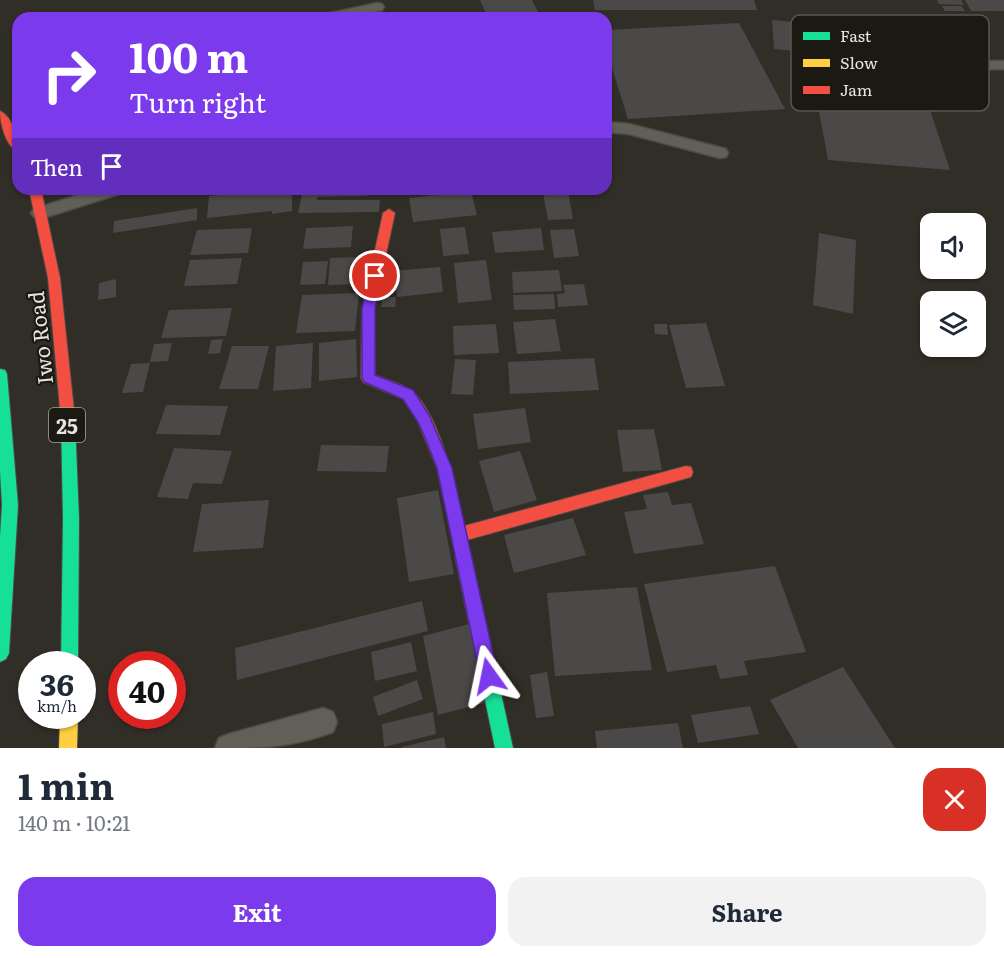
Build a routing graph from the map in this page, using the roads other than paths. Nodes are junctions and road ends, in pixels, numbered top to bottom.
1 (377, 7) dead end
2 (354, 12) edge
3 (989, 65) edge
4 (1004, 65) edge
5 (0, 114) edge
6 (612, 128) edge
7 (12, 137) edge
8 (720, 153) dead end
9 (36, 195) edge
10 (97, 195) edge
11 (40, 213) junction
12 (389, 213) dead end
13 (0, 374) edge
14 (686, 472) dead end
15 (459, 535) junction
16 (70, 651) edge
17 (0, 653) edge
18 (323, 722) dead end
19 (69, 729) edge
20 (68, 748) edge
21 (229, 748) edge
22 (504, 748) edge

1 - 2 street
3 - 4 street
5 - 7 main road
6 - 8 street
9 - 11 main road, Iwo Road / 25
10 - 11 street
11 - 16 main road, Iwo Road / 25
12 - 15 main road
13 - 17 main road, Iwo Road
14 - 15 main road
15 - 22 main road
18 - 21 street
19 - 20 main road

